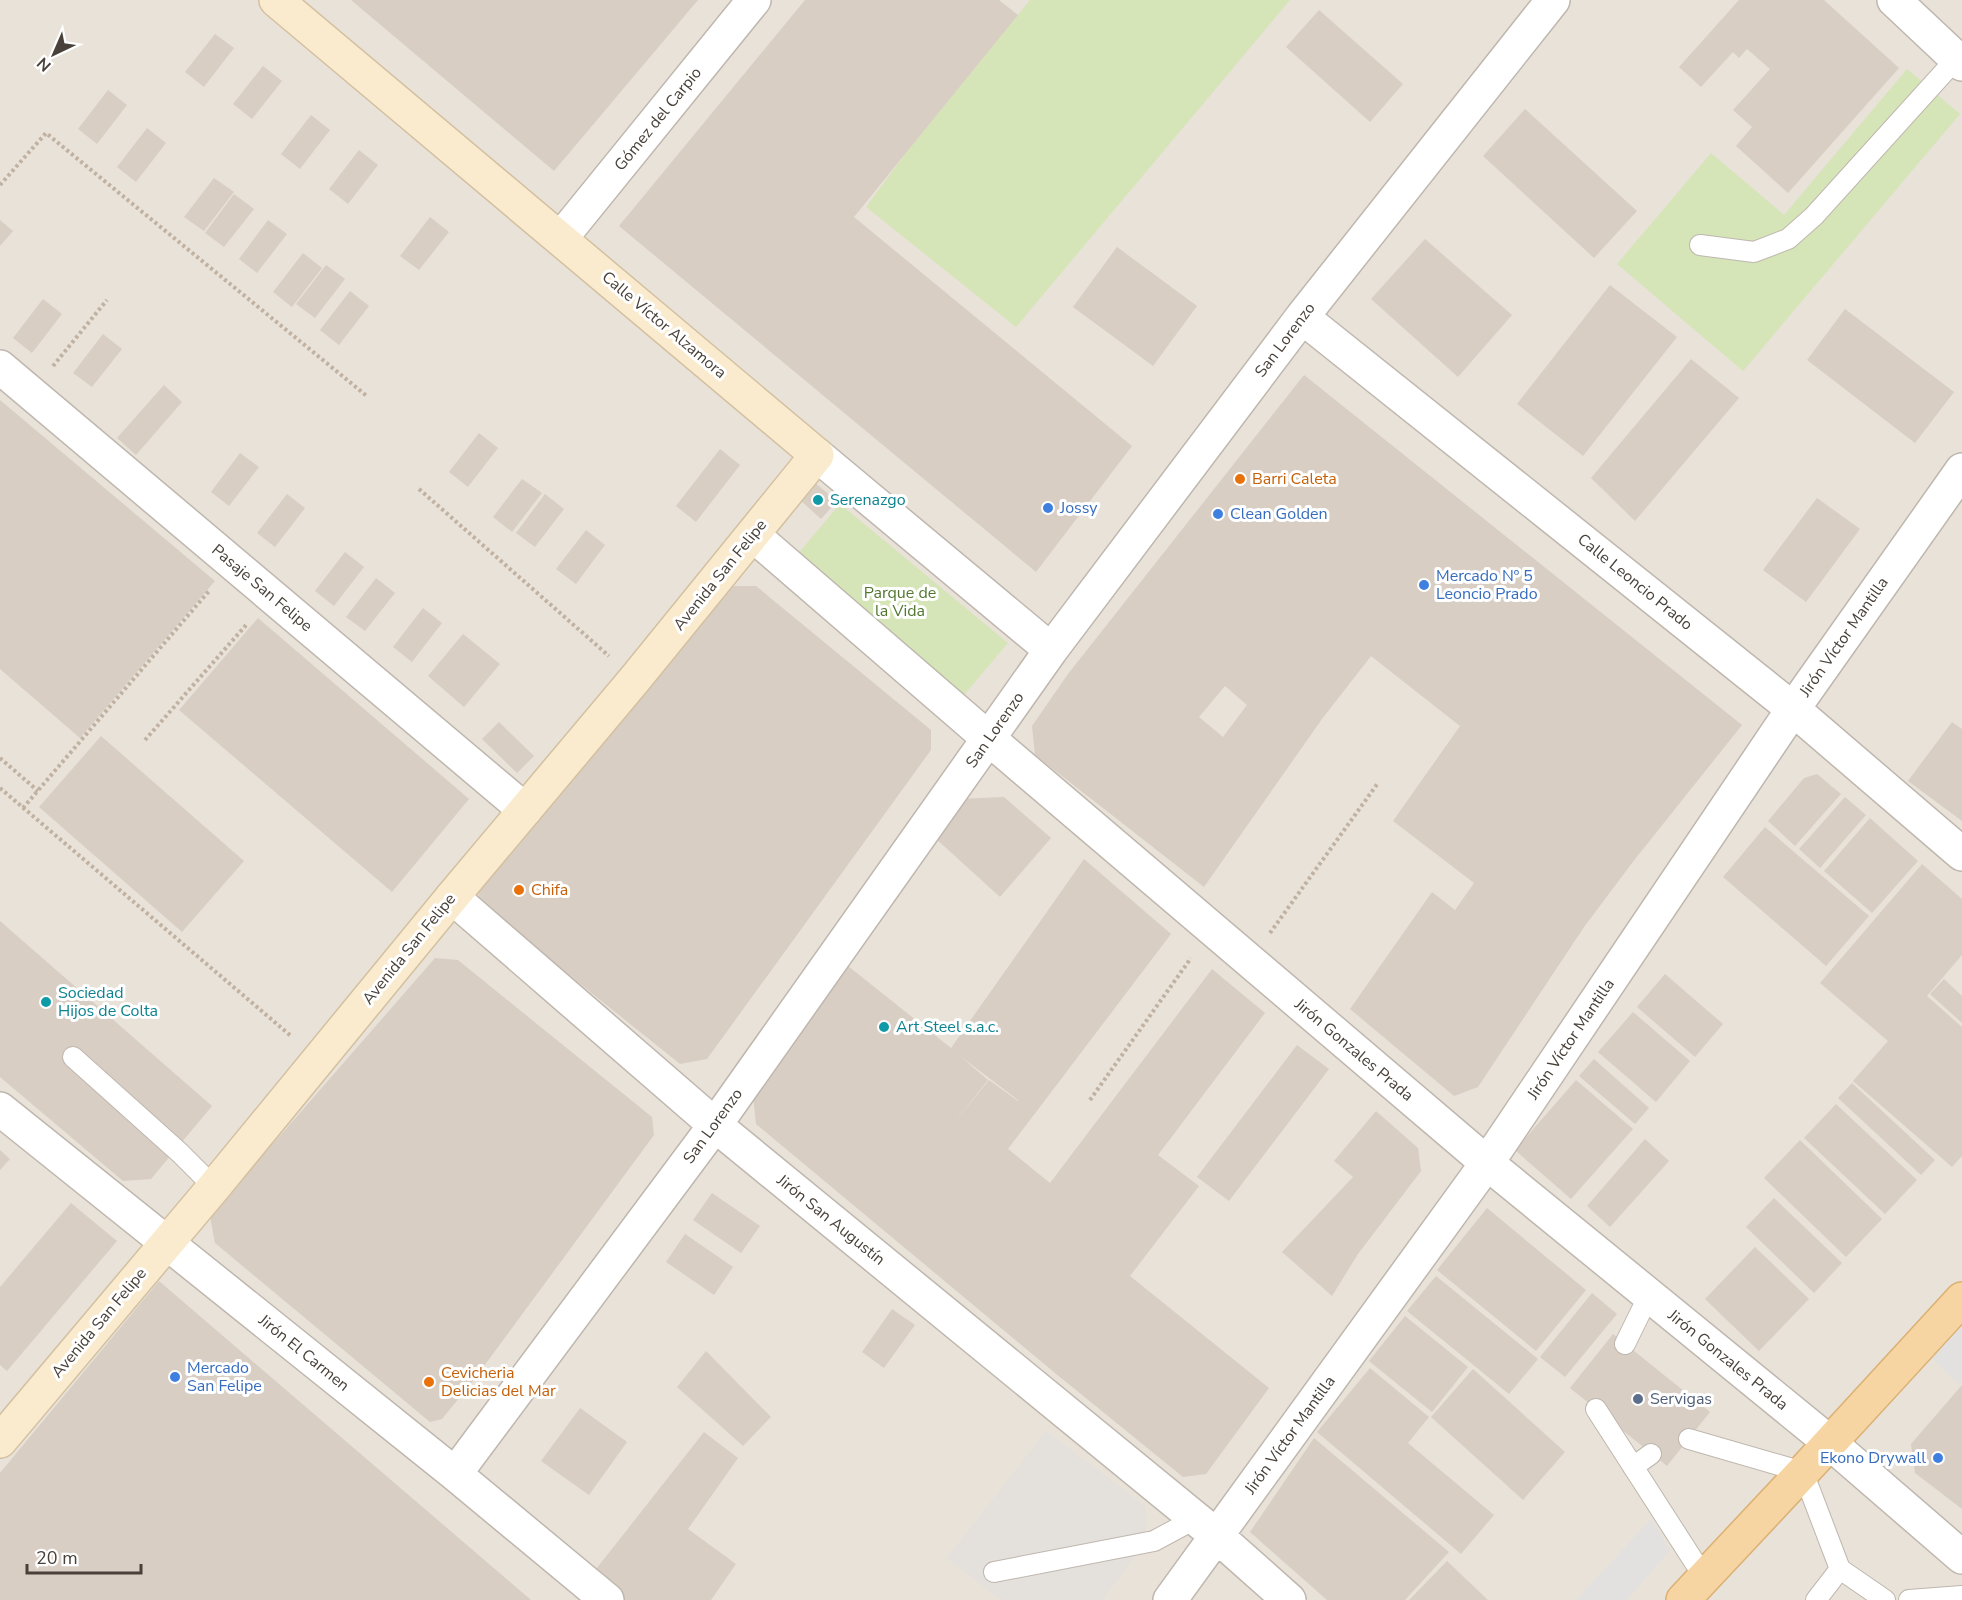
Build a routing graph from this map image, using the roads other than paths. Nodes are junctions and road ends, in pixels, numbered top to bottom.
1 (276, 0) edge
2 (754, 0) edge
3 (1553, 0) edge
4 (1894, 0) edge
5 (1959, 61) edge
6 (561, 238) junction
7 (1700, 245) dead end
8 (1302, 317) junction
9 (0, 367) edge
10 (817, 455) junction
11 (1962, 470) edge
12 (753, 535) junction
13 (1052, 650) junction
14 (1793, 709) junction
15 (988, 738) junction
16 (525, 810) junction
17 (1962, 854) edge
18 (452, 897) junction
19 (73, 1057) dead end
20 (0, 1108) edge
21 (715, 1125) junction
22 (1487, 1163) junction
23 (214, 1187) junction
24 (167, 1243) junction
25 (1649, 1295) junction
26 (1962, 1299) edge
27 (1626, 1344) dead end
28 (1596, 1409) dead end
29 (1689, 1439) dead end
30 (0, 1441) edge
31 (1829, 1442) junction
32 (1651, 1454) dead end
33 (1633, 1467) junction
34 (1803, 1473) junction
35 (455, 1474) junction
36 (1206, 1528) junction
37 (1962, 1557) edge
38 (1840, 1569) junction
39 (994, 1572) dead end
40 (1704, 1576) junction
41 (1962, 1596) edge
42 (607, 1600) edge
43 (1170, 1600) edge
44 (1289, 1600) edge
45 (1683, 1600) edge
46 (1816, 1600) edge
47 (1885, 1600) edge
48 (1909, 1600) edge

1 - 6 street, Calle Víctor Alzamora
2 - 6 street, Gómez del Carpio
3 - 8 street, San Lorenzo
4 - 5 street
5 - 7 lane
6 - 10 street, Calle Víctor Alzamora
8 - 13 street, San Lorenzo
8 - 14 street, Calle Leoncio Prado
9 - 16 street, Pasaje San Felipe
10 - 12 street, Avenida San Felipe
10 - 13 street, Calle Víctor Alzamora
11 - 14 street, Jirón Víctor Mantilla
12 - 15 street, Jirón Gonzales Prada
12 - 16 street, Avenida San Felipe
13 - 15 street, San Lorenzo
14 - 17 street, Calle Leoncio Prado
14 - 22 street, Jirón Víctor Mantilla
15 - 21 street, San Lorenzo
15 - 22 street, Jirón Gonzales Prada
16 - 18 street, Avenida San Felipe
18 - 21 street, Jirón San Augustín
18 - 23 street, Avenida San Felipe
19 - 23 lane
20 - 24 street, Jirón El Carmen
21 - 35 street, San Lorenzo
21 - 36 street, Jirón San Augustín
22 - 25 street, Jirón Gonzales Prada
22 - 36 street, Jirón Víctor Mantilla
23 - 24 street, Avenida San Felipe
24 - 30 street, Avenida San Felipe
24 - 35 street, Jirón El Carmen
25 - 27 lane
25 - 31 street, Jirón Gonzales Prada
26 - 31 main road
28 - 33 lane
29 - 34 lane
31 - 34 main road
31 - 37 street, Jirón Gonzales Prada
32 - 33 lane
33 - 40 lane
34 - 38 lane
34 - 40 main road
35 - 42 street, Jirón El Carmen
36 - 39 lane
36 - 43 street, Jirón Víctor Mantilla
36 - 44 street, Jirón San Augustín
38 - 46 lane
38 - 47 lane
40 - 45 main road
41 - 48 lane

